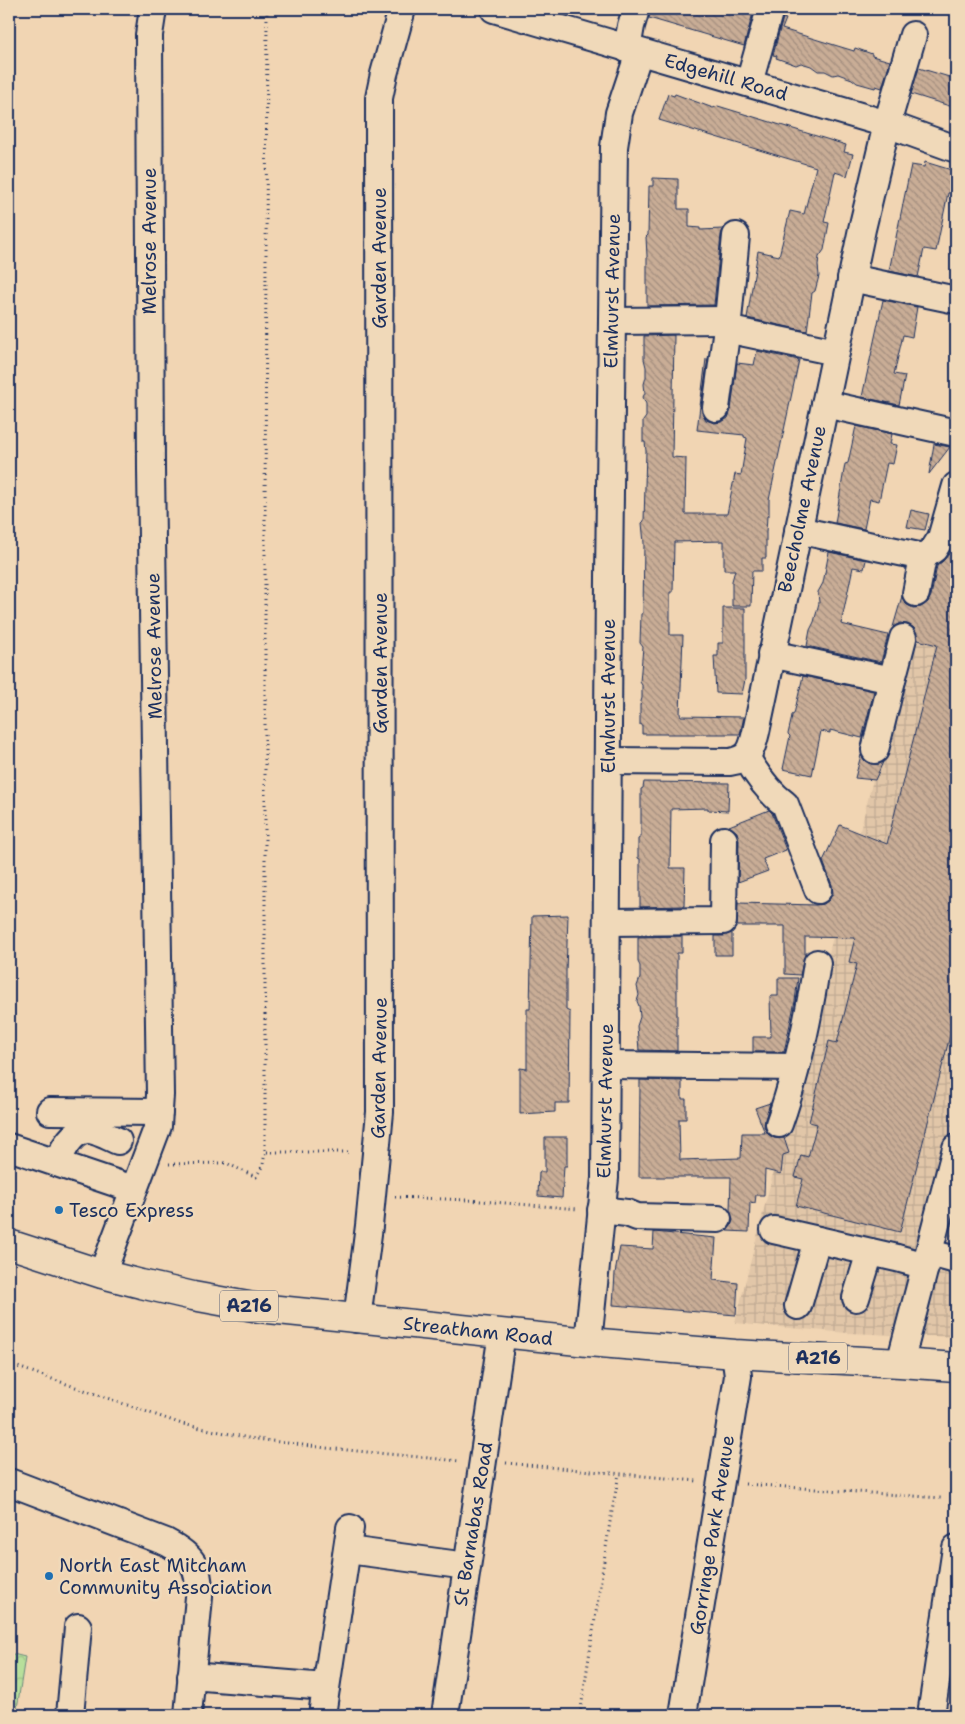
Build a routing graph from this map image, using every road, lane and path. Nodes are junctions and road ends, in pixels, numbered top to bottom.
1 (154, 9) edge
2 (267, 9) edge
3 (402, 9) edge
4 (494, 9) edge
5 (636, 9) edge
6 (770, 9) edge
7 (913, 35) dead end
8 (633, 51) junction
9 (749, 83) junction
10 (887, 124) junction
11 (956, 149) edge
12 (736, 236) dead end
13 (851, 278) junction
14 (956, 300) edge
15 (612, 321) junction
16 (727, 325) junction
17 (836, 352) junction
18 (824, 404) junction
19 (716, 408) dead end
20 (956, 433) edge
21 (956, 486) edge
22 (798, 530) junction
23 (923, 557) junction
24 (916, 593) dead end
25 (903, 638) dead end
26 (771, 654) junction
27 (892, 680) junction
28 (876, 750) dead end
29 (746, 757) junction
30 (608, 761) junction
31 (724, 840) dead end
32 (818, 890) dead end
33 (607, 922) junction
34 (817, 963) dead end
35 (606, 1065) junction
36 (795, 1067) junction
37 (50, 1112) dead end
38 (159, 1112) junction
39 (779, 1124) dead end
40 (118, 1141) dead end
41 (9, 1147) edge
42 (956, 1148) edge
43 (265, 1152) junction
44 (377, 1152) junction
45 (146, 1157) junction
46 (57, 1164) junction
47 (133, 1189) junction
48 (372, 1197) junction
49 (601, 1210) junction
50 (718, 1219) dead end
51 (774, 1230) dead end
52 (817, 1240) junction
53 (9, 1244) edge
54 (870, 1252) junction
55 (928, 1260) junction
56 (956, 1260) edge
57 (102, 1274) junction
58 (856, 1298) dead end
59 (798, 1306) dead end
60 (357, 1319) junction
61 (502, 1333) junction
62 (588, 1342) junction
63 (735, 1354) junction
64 (900, 1363) junction
65 (9, 1364) edge
66 (956, 1367) edge
67 (483, 1460) junction
68 (619, 1474) junction
69 (9, 1482) edge
70 (703, 1482) dead end
71 (742, 1484) dead end
72 (941, 1498) dead end
73 (956, 1548) edge
74 (466, 1566) junction
75 (78, 1627) dead end
76 (191, 1676) junction
77 (326, 1687) junction
78 (70, 1715) edge
79 (188, 1715) edge
80 (322, 1715) edge
81 (445, 1715) edge
82 (580, 1715) edge
83 (683, 1715) edge
84 (932, 1715) edge

1 - 38 street, Melrose Avenue
2 - 43 path
3 - 44 street, Garden Avenue
4 - 8 street, Edgehill Road
5 - 8 street, Elmhurst Avenue
6 - 9 street
7 - 10 street, Beecholme Avenue
8 - 9 street, Edgehill Road
8 - 15 street, Elmhurst Avenue
9 - 10 street, Edgehill Road
10 - 11 street, Edgehill Road
10 - 13 street, Beecholme Avenue
12 - 16 street
13 - 14 street
13 - 17 street, Beecholme Avenue
15 - 16 street
15 - 30 street, Elmhurst Avenue
16 - 17 street
16 - 19 street
17 - 18 street, Beecholme Avenue
18 - 20 street
18 - 22 street, Beecholme Avenue
21 - 23 street
22 - 23 street
22 - 26 street, Beecholme Avenue
23 - 24 street
25 - 27 street
26 - 27 street
26 - 29 street, Beecholme Avenue
27 - 28 street
29 - 30 street
29 - 32 street
30 - 33 street, Elmhurst Avenue
31 - 33 street
33 - 35 street, Elmhurst Avenue
34 - 36 street
35 - 36 street
35 - 49 street, Elmhurst Avenue
36 - 39 street
37 - 38 street
38 - 45 street, Melrose Avenue
40 - 46 street
41 - 46 street
42 - 55 street
43 - 44 path
43 - 45 path
44 - 48 street, Garden Avenue
45 - 47 street, Melrose Avenue
46 - 47 street
47 - 57 street, Melrose Avenue
48 - 49 path
48 - 60 street, Garden Avenue
49 - 50 street
49 - 62 street, Elmhurst Avenue
51 - 52 street
52 - 54 street
52 - 59 street
53 - 57 main road, Streatham Road / A216
54 - 55 street
54 - 58 street
55 - 56 street
55 - 64 street
57 - 60 main road, Streatham Road / A216
60 - 61 main road, Streatham Road / A216
61 - 62 main road, Streatham Road / A216
61 - 67 street, St Barnabas Road
62 - 63 main road, Streatham Road / A216
63 - 64 main road, Streatham Road / A216
63 - 83 street, Gorringe Park Avenue
64 - 66 main road, Streatham Road / A216
65 - 67 path
67 - 68 path
67 - 74 street, St Barnabas Road
68 - 70 path
68 - 82 path
69 - 76 street
71 - 72 path
73 - 84 street
74 - 77 street
74 - 81 street, St Barnabas Road
75 - 78 street
76 - 77 street
76 - 79 street
77 - 80 street

